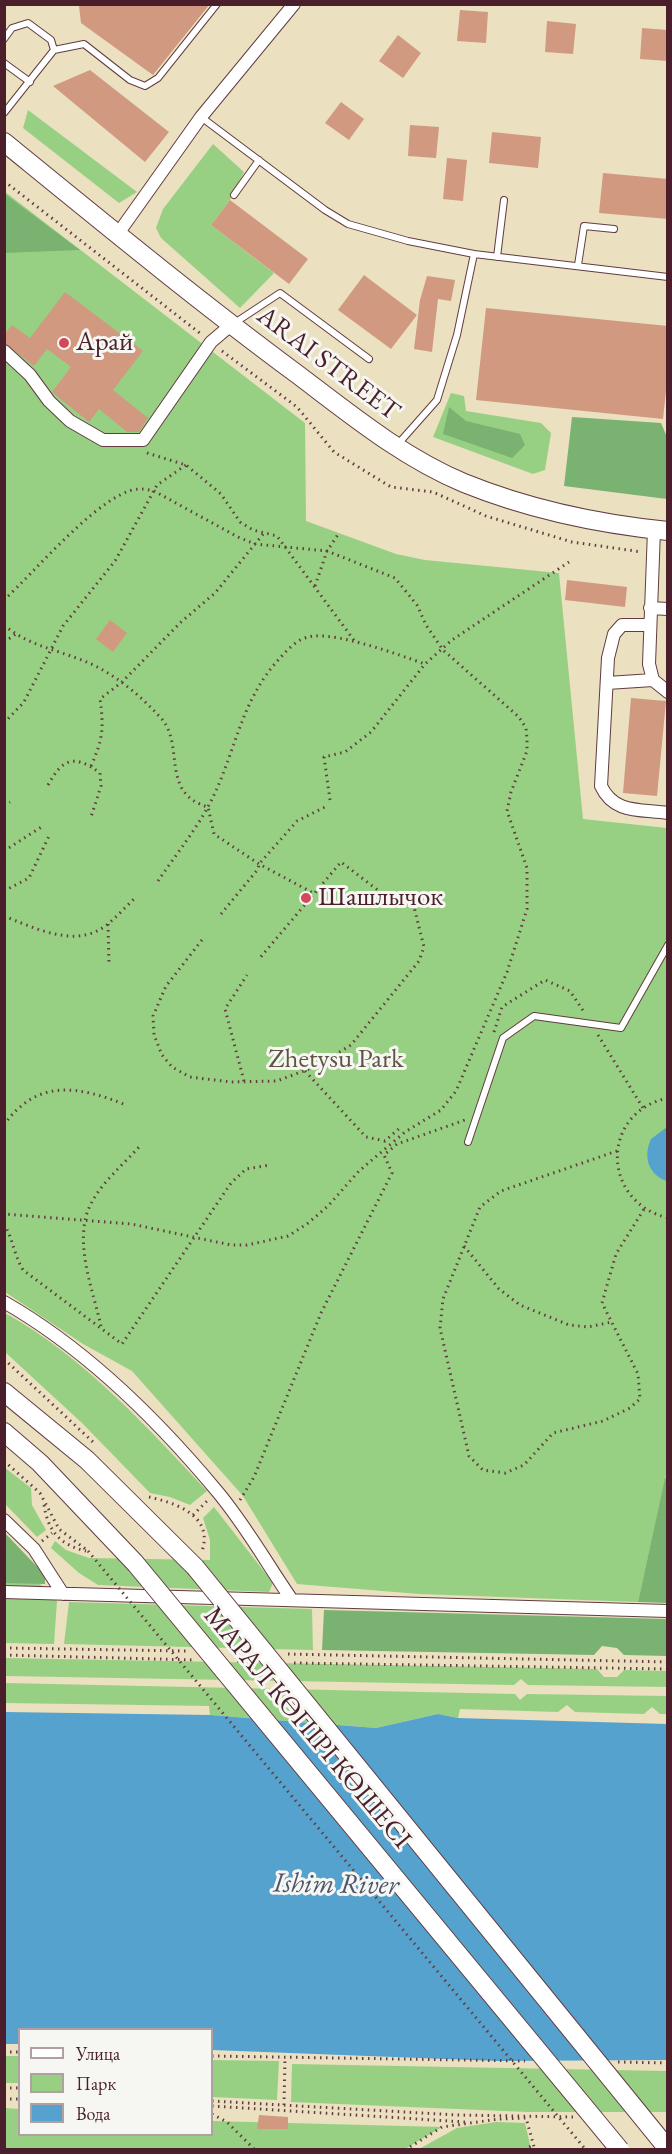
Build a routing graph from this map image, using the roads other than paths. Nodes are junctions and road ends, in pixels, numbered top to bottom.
1 (217, 4) edge
2 (294, 4) edge
3 (4, 39) edge
4 (54, 50) junction
5 (4, 63) edge
6 (30, 82) junction
7 (4, 113) edge
8 (201, 117) junction
9 (4, 142) edge
10 (259, 160) junction
11 (234, 195) dead end
12 (504, 200) dead end
13 (614, 230) dead end
14 (117, 235) junction
15 (474, 254) junction
16 (497, 257) junction
17 (578, 265) junction
18 (668, 277) edge
19 (231, 325) junction
20 (4, 351) edge
21 (369, 358) dead end
22 (395, 447) junction
23 (661, 530) edge
24 (651, 608) junction
25 (668, 609) edge
26 (650, 625) junction
27 (653, 680) junction
28 (606, 683) junction
29 (668, 692) edge
30 (668, 813) edge
31 (668, 945) edge
32 (468, 1142) dead end
33 (4, 1302) edge
34 (4, 1392) edge
35 (4, 1432) edge
36 (4, 1520) edge
37 (4, 1592) edge
38 (63, 1594) junction
39 (292, 1600) junction
40 (668, 1611) edge
41 (668, 2149) edge
42 (620, 2150) edge

1 - 4 lane
2 - 8 street
3 - 4 lane
4 - 6 lane
5 - 6 lane
6 - 7 lane
8 - 10 lane
8 - 14 street
9 - 14 main road, ARAI STREET
10 - 11 lane
10 - 15 lane
12 - 16 lane
13 - 17 lane
14 - 19 main road, ARAI STREET
15 - 16 lane
15 - 22 lane
16 - 17 lane
17 - 18 lane
19 - 20 street
19 - 21 lane
19 - 22 main road, ARAI STREET
22 - 23 main road, ARAI STREET
23 - 24 street
24 - 25 street
24 - 26 street
26 - 27 street
26 - 28 street
27 - 28 street
27 - 29 street
28 - 30 street
31 - 32 lane
33 - 39 street
34 - 41 main road, МАРАЛ КӨПІРІ КӨШЕСІ, bridge
35 - 42 main road, МАРАЛ КӨПІРІ КӨШЕСІ, bridge
36 - 38 street
37 - 38 street
38 - 39 street
39 - 40 street

